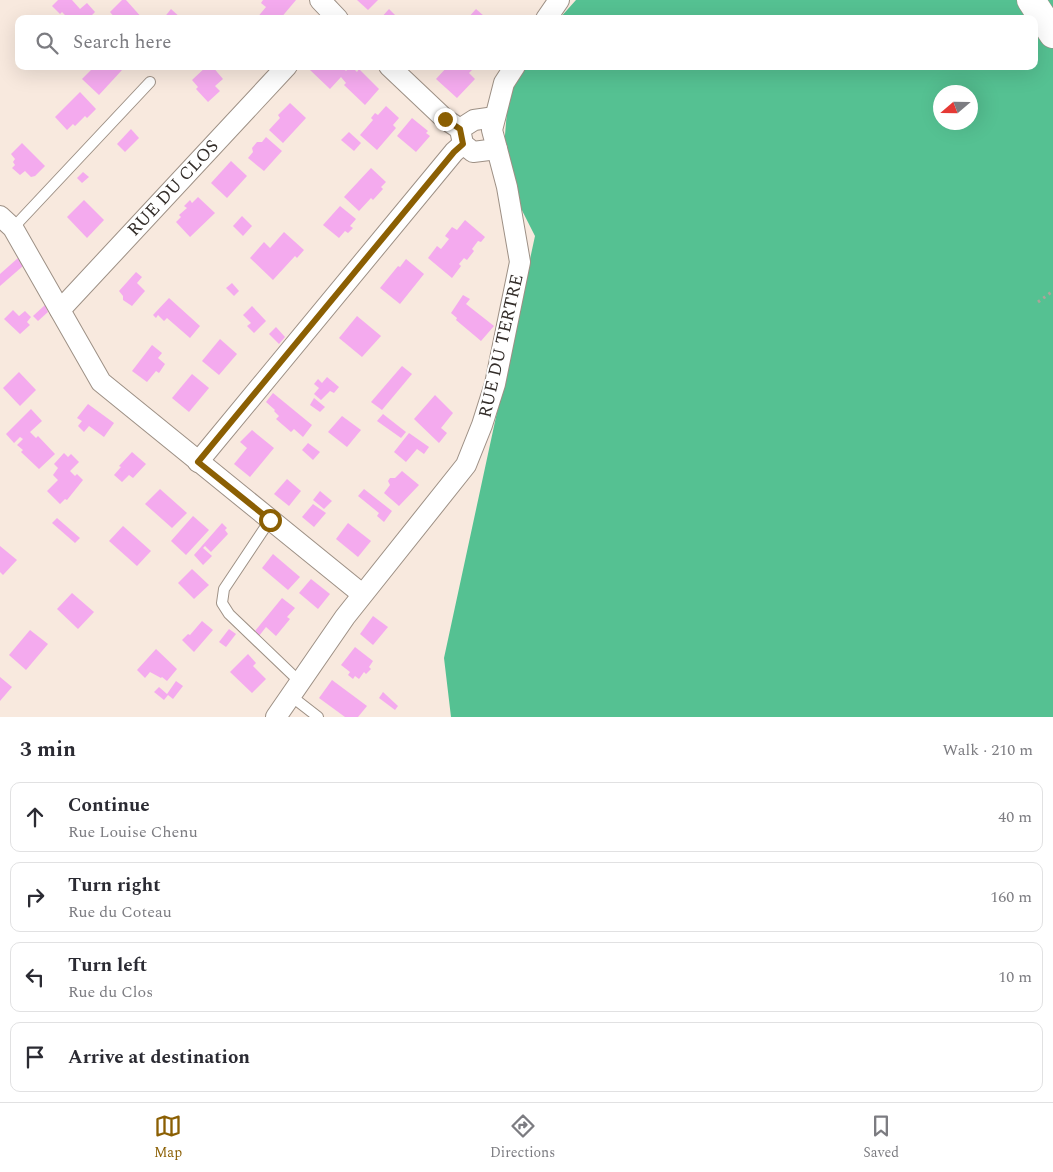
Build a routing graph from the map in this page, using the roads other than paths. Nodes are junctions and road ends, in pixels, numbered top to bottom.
1 (320, 0) edge
2 (559, 0) edge
3 (1031, 0) edge
4 (332, 15) edge
5 (549, 15) edge
6 (1053, 34) edge
7 (283, 70) edge
8 (393, 70) edge
9 (512, 70) edge
10 (150, 82) dead end
11 (495, 117) junction
12 (462, 136) junction
13 (497, 149) junction
14 (6, 222) edge
15 (60, 310) junction
16 (198, 462) junction
17 (270, 520) junction
18 (362, 594) junction
19 (295, 689) junction
20 (276, 717) edge
21 (318, 717) edge

1 - 4 street
2 - 5 street
3 - 6 main road
7 - 15 street, RUE DU CLOS
8 - 12 street
9 - 11 street, RUE DU TERTRE
10 - 14 lane
11 - 12 street
11 - 13 street, RUE DU TERTRE
12 - 13 street
12 - 16 street
13 - 18 street, RUE DU TERTRE
14 - 15 street
15 - 16 street
16 - 17 street
17 - 18 street
17 - 19 lane
18 - 19 street, RUE DU TERTRE
19 - 20 street, RUE DU TERTRE
19 - 21 lane

